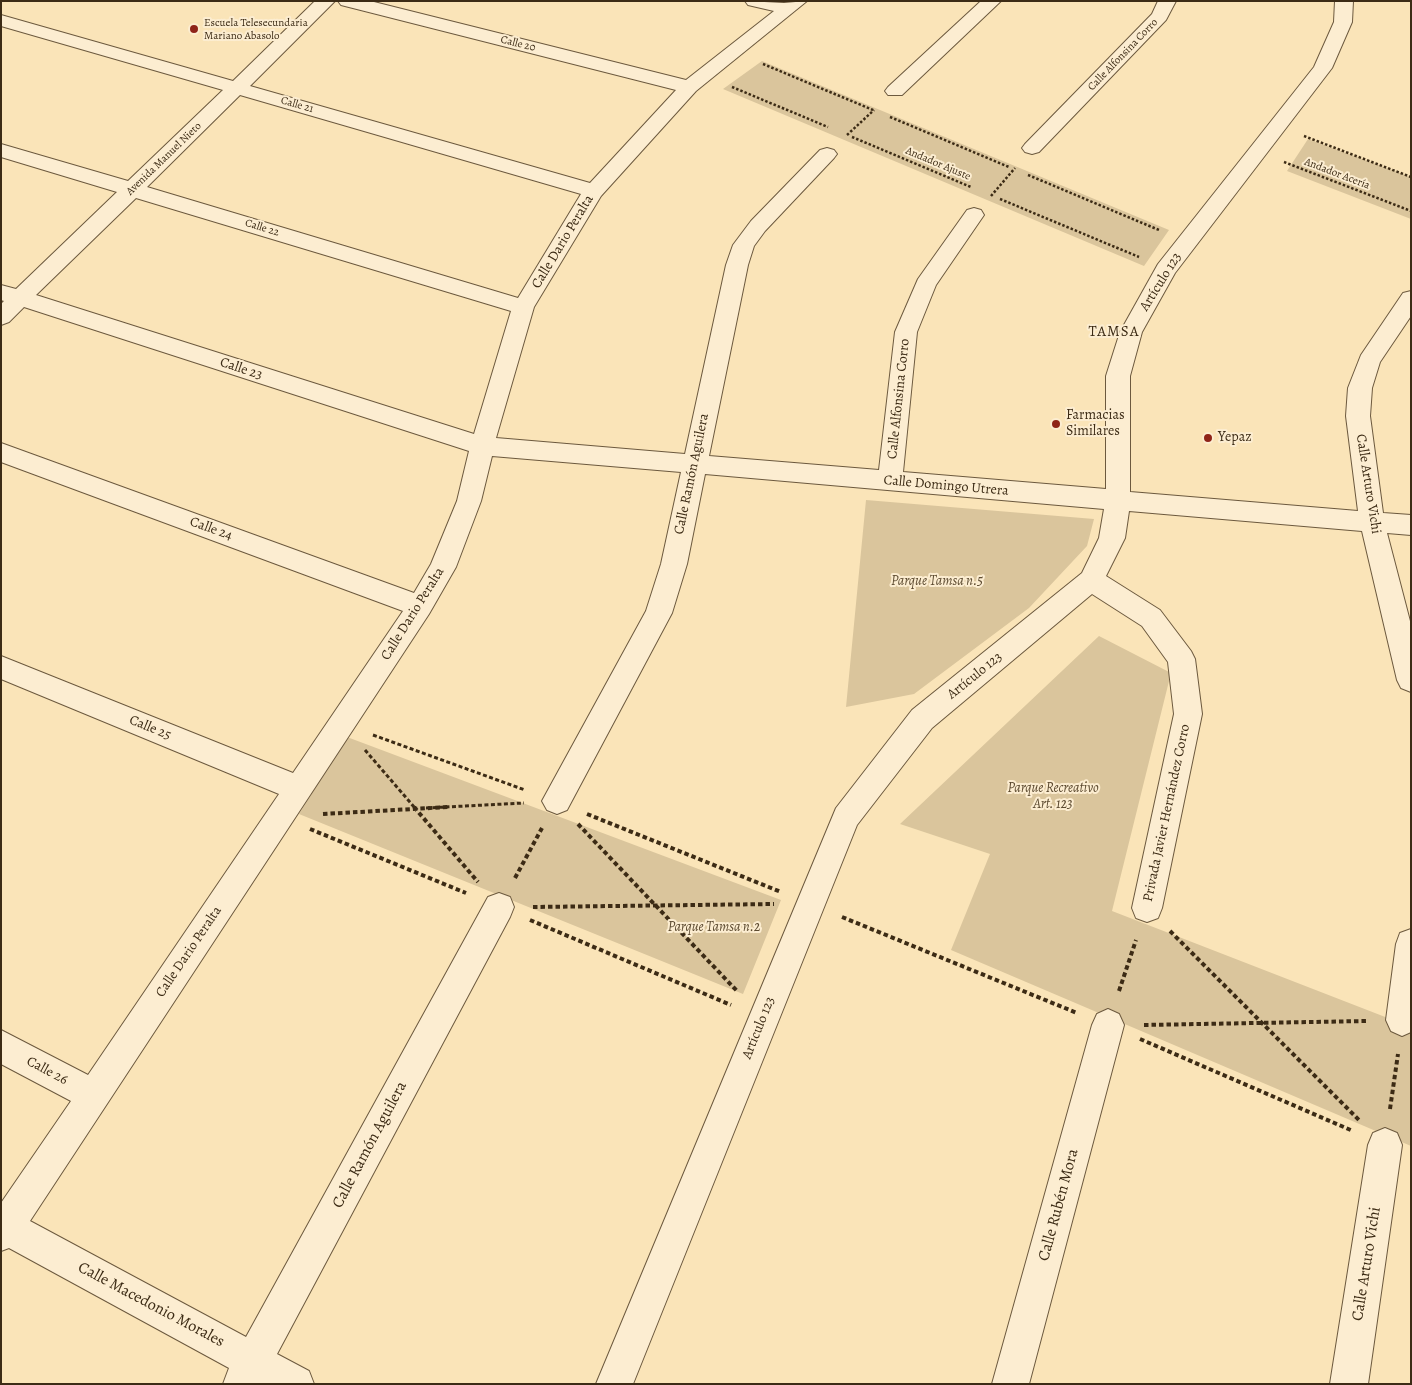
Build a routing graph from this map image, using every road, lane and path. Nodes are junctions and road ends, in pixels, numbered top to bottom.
1 (326, 1) edge
2 (346, 1) edge
3 (754, 1) edge
4 (992, 1) edge
5 (1167, 1) edge
6 (1344, 1) edge
7 (792, 5) edge
8 (1, 20) edge
9 (733, 52) junction
10 (697, 81) junction
11 (237, 88) junction
12 (895, 90) joint
13 (874, 110) junction
14 (1278, 126) junction
15 (830, 128) dead end
16 (838, 132) dead end
17 (848, 135) junction
18 (1032, 148) joint
19 (1, 150) edge
20 (1258, 152) junction
21 (827, 154) joint
22 (1014, 169) junction
23 (1411, 177) edge
24 (973, 188) dead end
25 (133, 189) junction
26 (594, 191) junction
27 (991, 196) junction
28 (1411, 211) edge
29 (974, 215) joint
30 (1187, 242) junction
31 (1166, 269) junction
32 (11, 295) edge
33 (1411, 298) edge
34 (523, 307) junction
35 (1, 317) edge
36 (482, 446) junction
37 (1, 452) edge
38 (694, 464) junction
39 (890, 481) junction
40 (1118, 500) junction
41 (1372, 522) junction
42 (1411, 526) edge
43 (1092, 580) junction
44 (420, 606) junction
45 (1, 667) edge
46 (1411, 680) edge
47 (342, 724) junction
48 (298, 788) junction
49 (557, 801) junction
50 (417, 810) junction
51 (280, 816) junction
52 (810, 904) junction
53 (657, 906) junction
54 (499, 907) junction
55 (1147, 908) junction
56 (1411, 944) edge
57 (762, 1018) junction
58 (1402, 1020) junction
59 (1261, 1023) junction
60 (1108, 1025) junction
61 (1, 1046) edge
62 (93, 1095) junction
63 (1385, 1144) junction
64 (4, 1230) edge
65 (247, 1372) edge
66 (296, 1384) edge
67 (614, 1384) edge
68 (1010, 1384) edge
69 (1349, 1384) edge

1 - 11 street, Avenida Manuel Nieto
2 - 10 street, Calle 20
3 - 7 street
4 - 12 street
5 - 18 street, Calle Alfonsina Corro
6 - 14 street, Artículo 123
7 - 9 street, Calle Dario Peralta
8 - 11 street, Calle 21
9 - 10 street, Calle Dario Peralta
9 - 13 path, Andador Ajuste
10 - 15 path
10 - 26 street, Calle Dario Peralta
11 - 25 street, Avenida Manuel Nieto
11 - 26 street, Calle 21
12 - 13 path
13 - 17 path
13 - 22 path, Andador Ajuste
14 - 20 street, Artículo 123
14 - 23 path, Andador Acería
16 - 17 path, Andador Ajuste
17 - 21 path
17 - 24 path, Andador Ajuste
18 - 22 path
19 - 25 street, Calle 22
20 - 28 path, Andador Acería
20 - 30 street, Artículo 123
21 - 38 street, Calle Ramón Aguilera
22 - 27 path
22 - 30 path, Andador Ajuste
25 - 32 street, Avenida Manuel Nieto
25 - 34 street, Calle 22
26 - 34 street, Calle Dario Peralta
27 - 29 path
27 - 31 path
29 - 39 street, Calle Alfonsina Corro
30 - 31 street, Artículo 123
31 - 40 street, Artículo 123
32 - 35 street, Avenida Manuel Nieto
32 - 36 street, Calle 23
33 - 41 street, Calle Arturo Vichi
34 - 36 street, Calle Dario Peralta
36 - 38 street, Calle Domingo Utrera
36 - 44 street, Calle Dario Peralta
37 - 44 street, Calle 24
38 - 39 street, Calle Domingo Utrera
38 - 49 street, Calle Ramón Aguilera
39 - 40 street, Calle Domingo Utrera
40 - 41 street, Calle Domingo Utrera
40 - 43 street, Artículo 123
41 - 42 street, Calle Domingo Utrera
41 - 46 street, Calle Arturo Vichi
43 - 52 street, Artículo 123
43 - 55 street, Privada Javier Hernández Corro
44 - 47 street, Calle Dario Peralta
45 - 48 street, Calle 25
47 - 48 street, Calle Dario Peralta
47 - 50 path
48 - 51 street, Calle Dario Peralta
49 - 50 path
49 - 53 path
49 - 54 path
50 - 51 path
50 - 54 path
51 - 62 street, Calle Dario Peralta
52 - 53 path
52 - 57 street, Artículo 123
53 - 54 path
53 - 57 path
54 - 65 street, Calle Ramón Aguilera
55 - 59 path
55 - 60 path
56 - 58 street
57 - 67 street, Artículo 123
58 - 59 path
58 - 63 path
59 - 60 path
59 - 63 path
60 - 68 street, Calle Rubén Mora
61 - 62 street, Calle 26
62 - 64 street, Calle Dario Peralta
63 - 69 street, Calle Arturo Vichi
64 - 65 street, Calle Macedonio Morales
65 - 66 street, Calle Macedonio Morales

